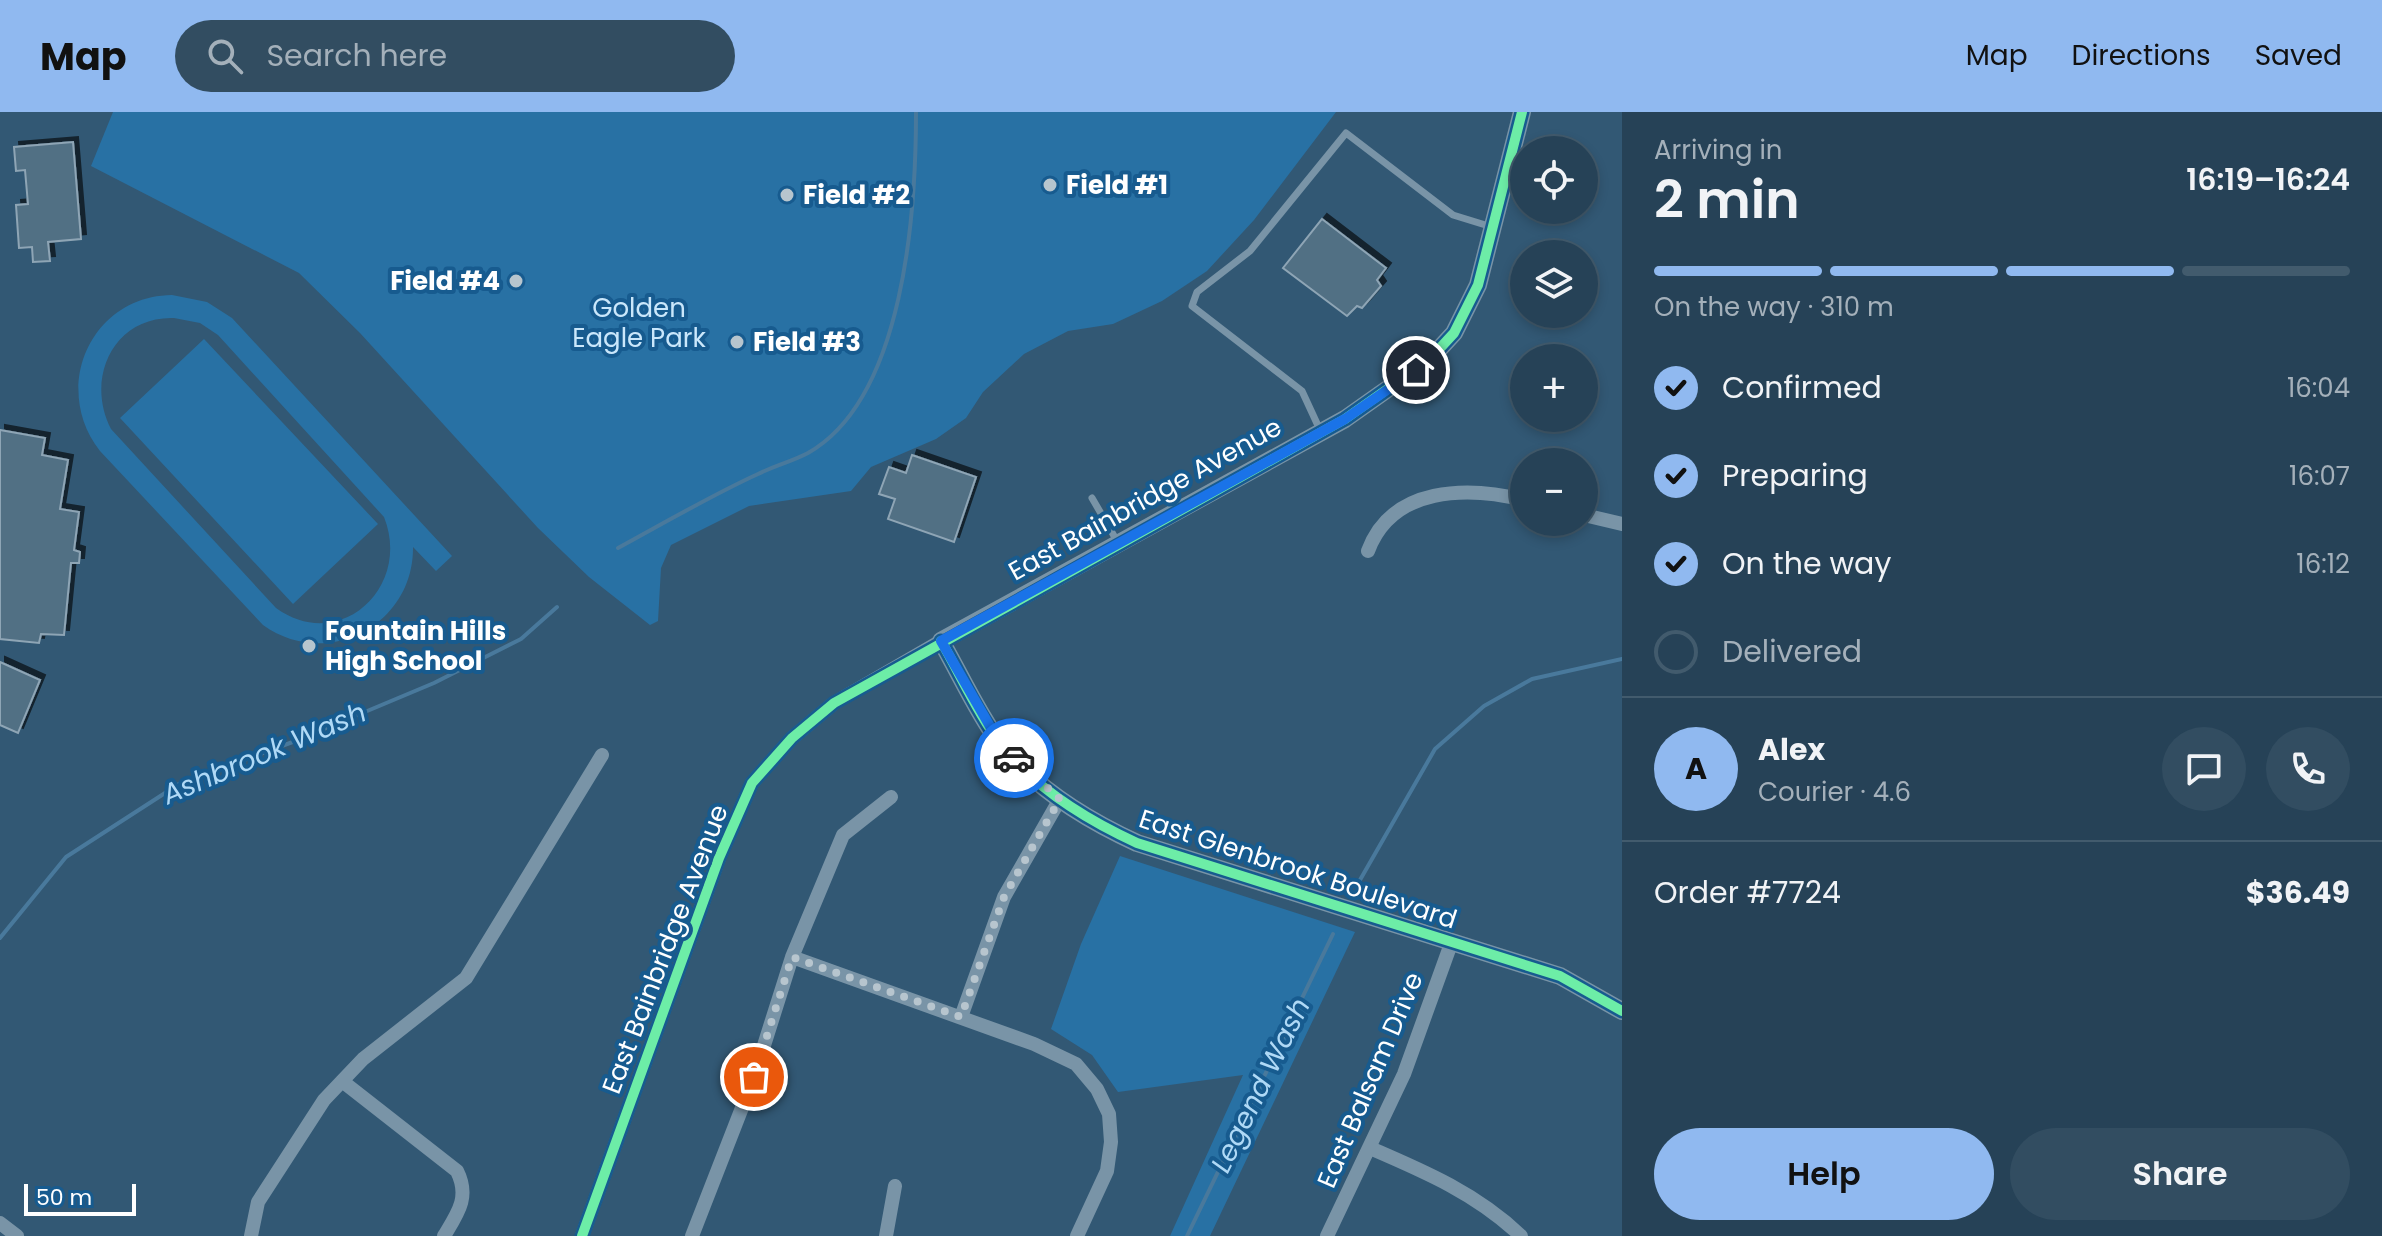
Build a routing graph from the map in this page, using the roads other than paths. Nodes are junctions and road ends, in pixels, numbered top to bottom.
1 (1522, 112) edge
2 (1493, 227) junction
3 (1321, 432) junction
4 (1510, 497) edge
5 (1092, 498) dead end
6 (1598, 518) edge
7 (1622, 524) edge
8 (1118, 544) junction
9 (1368, 551) dead end
10 (941, 641) junction
11 (602, 755) dead end
12 (891, 797) dead end
13 (1060, 799) junction
14 (1452, 941) junction
15 (792, 957) junction
16 (1622, 1011) edge
17 (961, 1017) junction
18 (342, 1081) junction
19 (1370, 1148) junction
20 (895, 1186) dead end
21 (0, 1223) edge
22 (17, 1236) edge
23 (251, 1236) edge
24 (444, 1236) edge
25 (582, 1236) edge
26 (692, 1236) edge
27 (886, 1236) edge
28 (1077, 1236) edge
29 (1327, 1236) edge
30 (1521, 1236) edge

1 - 2 street, East Bainbridge Avenue
2 - 3 street, East Bainbridge Avenue
2 - 3 lane
3 - 8 street, East Bainbridge Avenue
4 - 9 street
5 - 8 lane
6 - 7 street
8 - 10 street, East Bainbridge Avenue
10 - 13 street, East Glenbrook Boulevard
10 - 25 street, East Bainbridge Avenue
11 - 18 street
12 - 15 street
13 - 14 street, East Glenbrook Boulevard
13 - 17 street
14 - 16 street, East Glenbrook Boulevard
14 - 19 street, East Balsam Drive
15 - 17 street
15 - 26 street
17 - 28 street
18 - 23 street
18 - 24 street
19 - 29 street, East Balsam Drive
19 - 30 street
20 - 27 street
21 - 22 street

